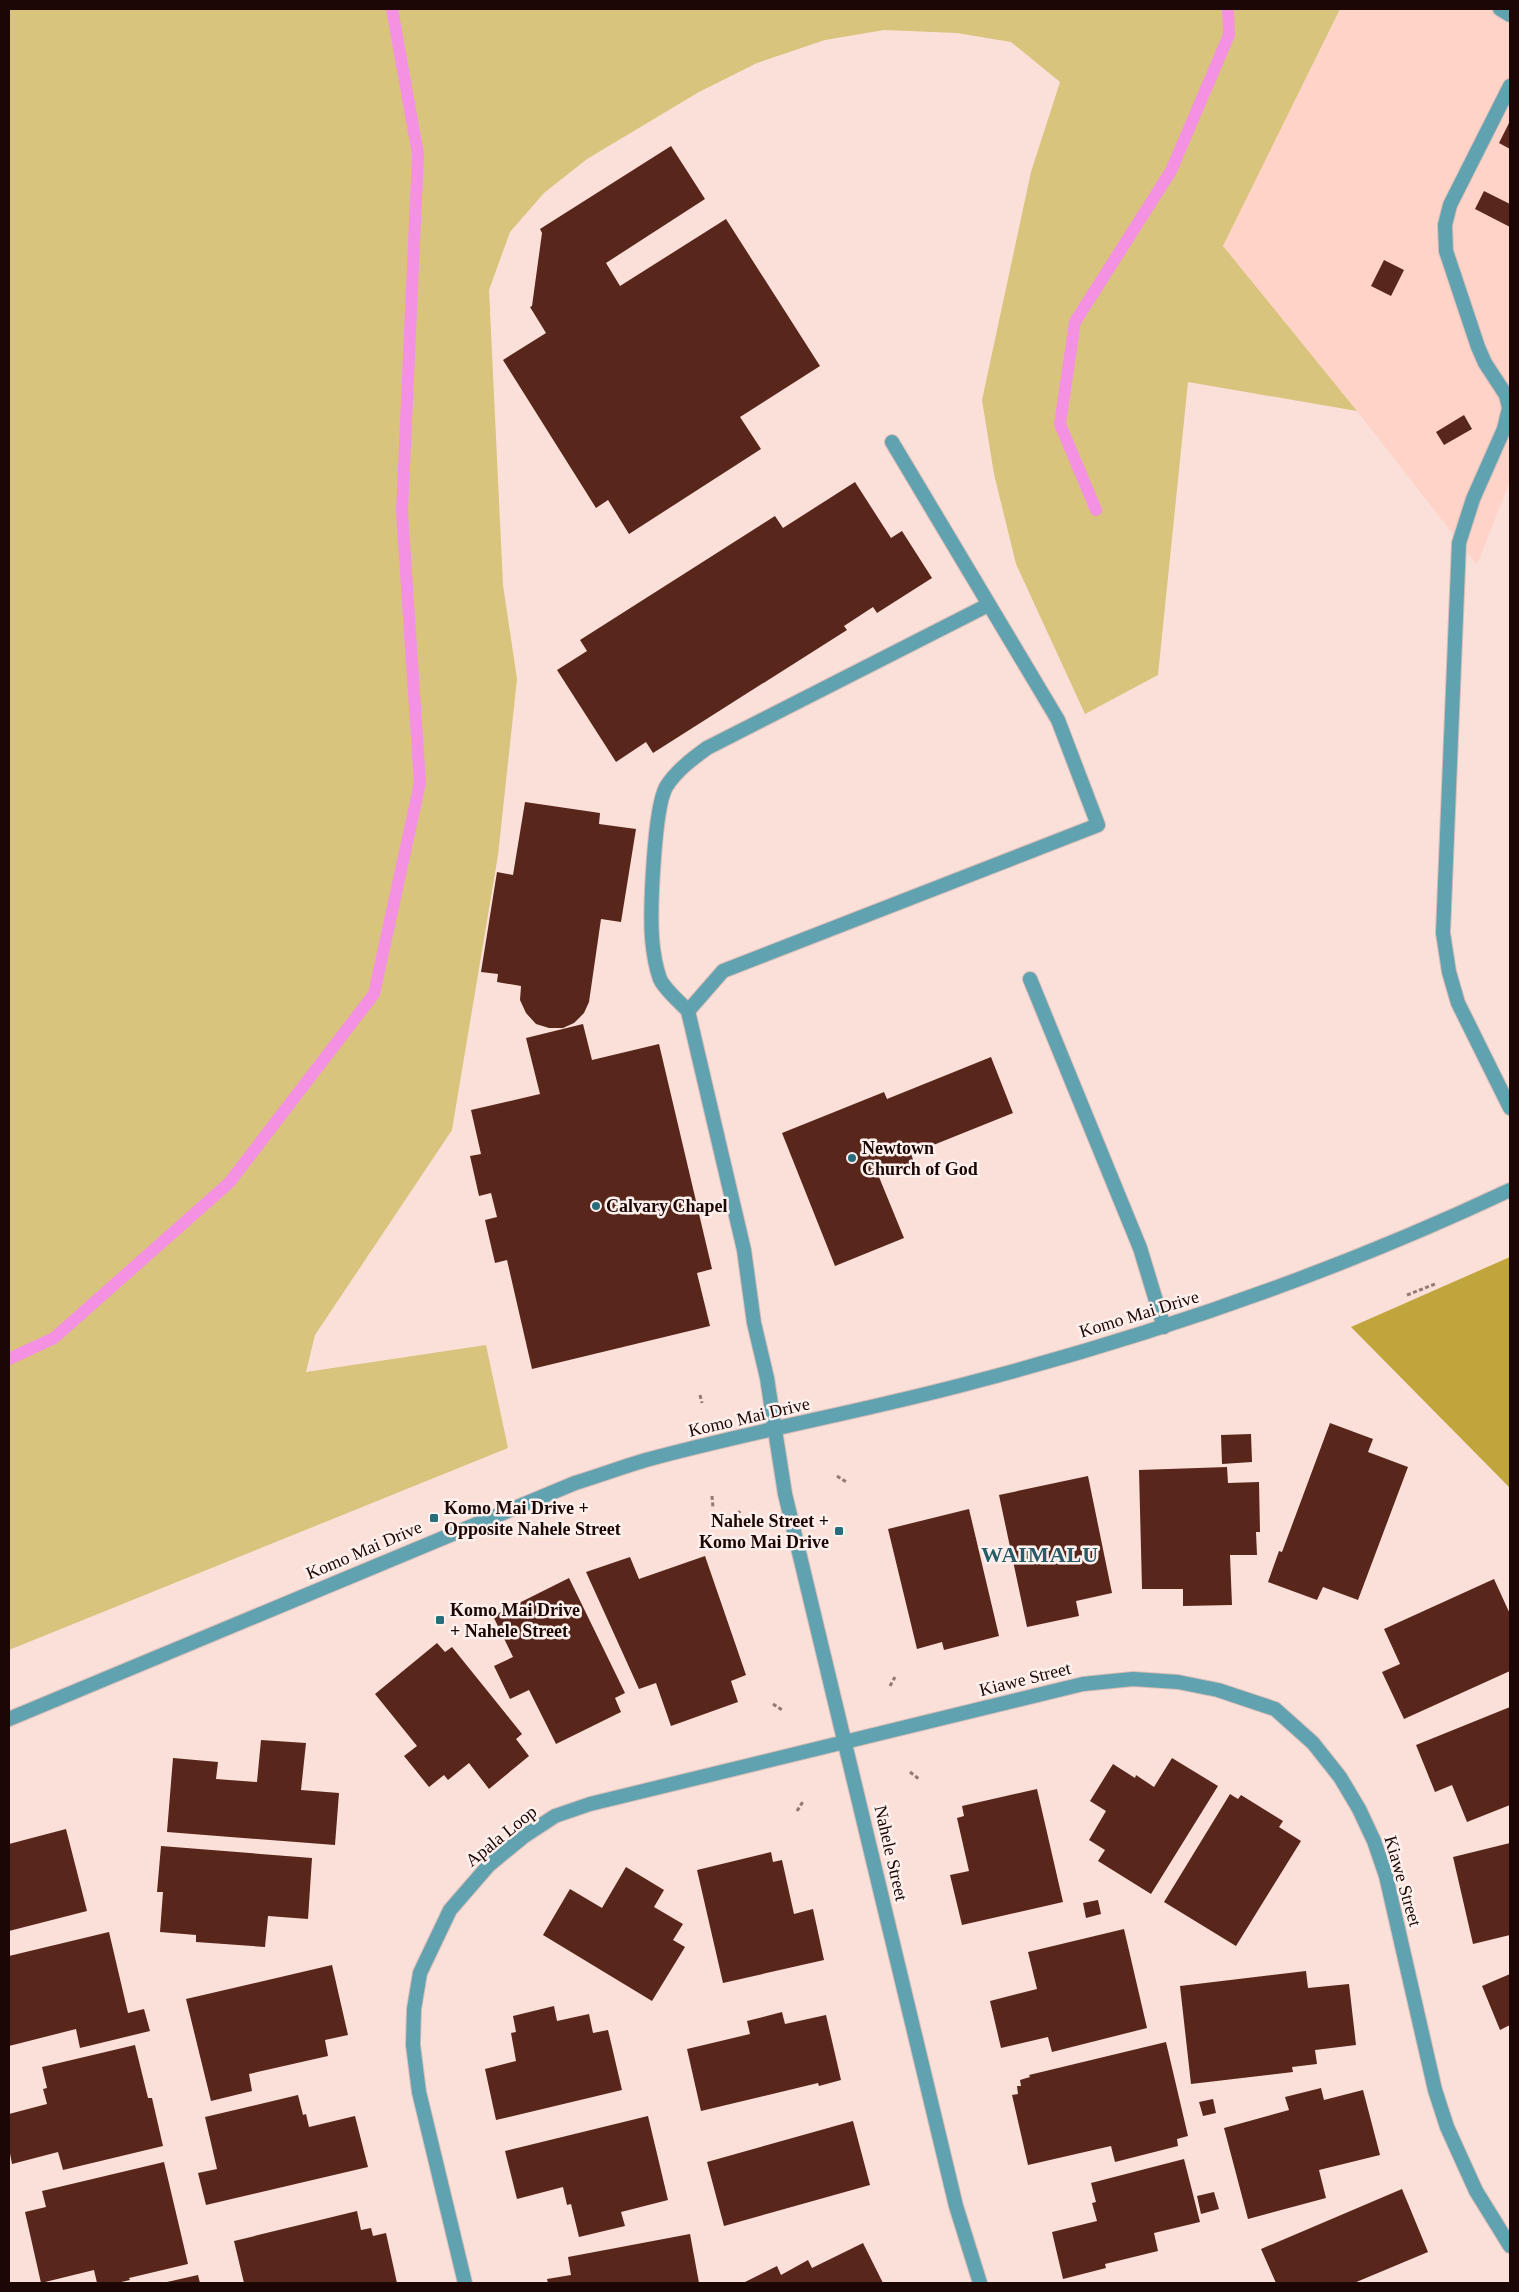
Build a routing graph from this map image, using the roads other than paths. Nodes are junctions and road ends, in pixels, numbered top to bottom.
1 (1500, 9) edge
2 (1510, 15) edge
3 (1510, 86) edge
4 (892, 442) dead end
5 (988, 605) junction
6 (1030, 979) dead end
7 (688, 1011) junction
8 (1510, 1108) edge
9 (1510, 1190) edge
10 (1164, 1327) junction
11 (775, 1430) junction
12 (9, 1719) edge
13 (845, 1742) junction
14 (1510, 2246) edge
15 (465, 2283) edge
16 (980, 2283) edge

1 - 2 street
3 - 8 street
4 - 5 street
5 - 7 street
5 - 7 street
6 - 10 street
7 - 11 street, Nahele Street
9 - 10 street, Komo Mai Drive
10 - 11 street, Komo Mai Drive
11 - 12 street, Komo Mai Drive
11 - 13 street, Nahele Street
13 - 14 street, Kiawe Street
13 - 15 street, Apala Loop
13 - 16 street, Nahele Street

